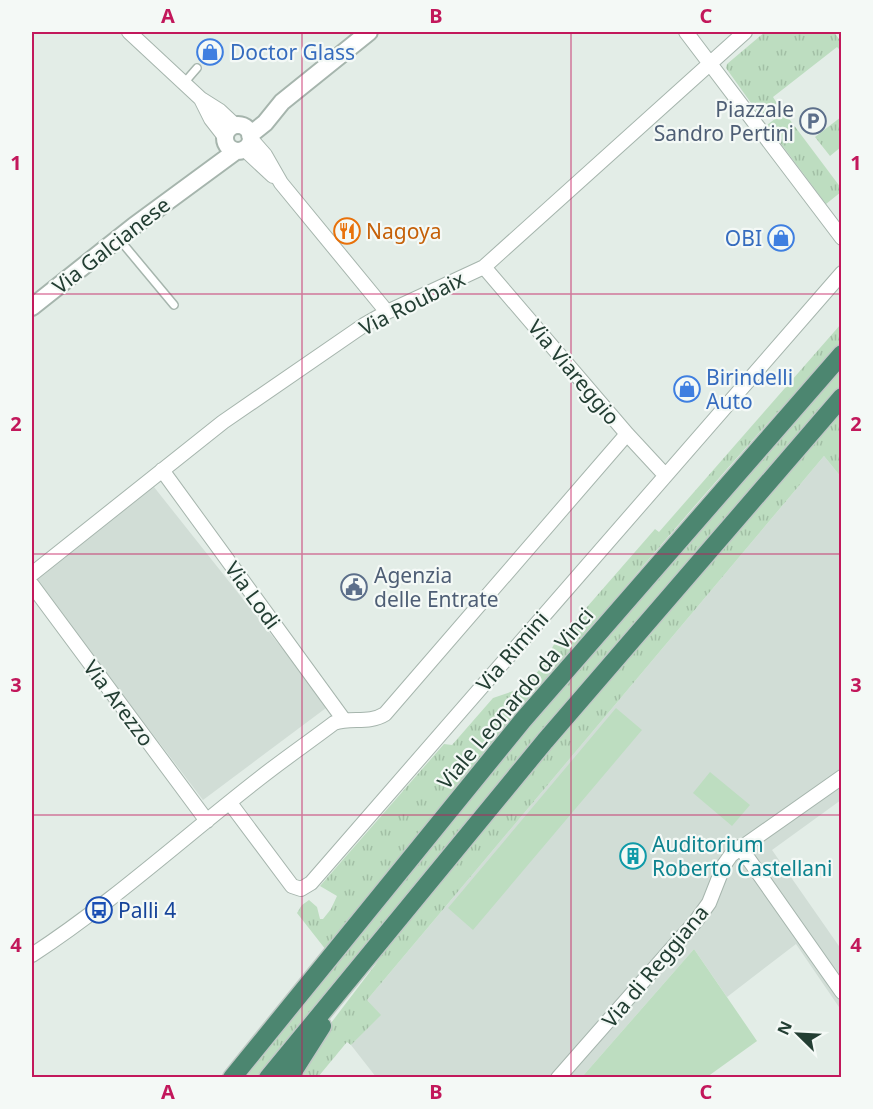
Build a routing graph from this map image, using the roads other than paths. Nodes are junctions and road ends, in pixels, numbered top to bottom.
1 (129, 32) edge
2 (686, 32) edge
3 (745, 32) edge
4 (360, 34) edge
5 (710, 62) junction
6 (197, 68) dead end
7 (184, 83) junction
8 (239, 138) junction
9 (842, 238) edge
10 (119, 239) junction
11 (484, 267) junction
12 (842, 273) edge
13 (174, 305) dead end
14 (32, 307) edge
15 (387, 312) junction
16 (842, 354) edge
17 (842, 397) edge
18 (627, 434) junction
19 (162, 470) junction
20 (665, 476) junction
21 (32, 574) edge
22 (32, 585) edge
23 (344, 720) junction
24 (842, 777) edge
25 (230, 803) junction
26 (207, 821) junction
27 (740, 847) junction
28 (32, 955) edge
29 (346, 983) junction
30 (842, 992) edge
31 (232, 1077) edge
32 (268, 1077) edge
33 (289, 1077) edge
34 (558, 1077) edge

1 - 7 street
2 - 5 street
3 - 5 street, Via Roubaix
4 - 8 street, Via Galcianese
5 - 9 street
5 - 11 street, Via Roubaix
6 - 7 lane
7 - 8 street
8 - 10 street, Via Galcianese
8 - 15 street
10 - 13 lane
10 - 14 street, Via Galcianese
11 - 15 street, Via Roubaix
11 - 18 street, Via Viareggio
12 - 20 street, Via Rimini
15 - 19 street, Via Roubaix
16 - 31 highway, Viale Leonardo da Vinci
17 - 29 highway
18 - 20 street, Via Viareggio
18 - 23 street
19 - 21 street, Via Roubaix
19 - 23 street, Via Lodi
20 - 25 street, Via Rimini
22 - 26 street, Via Arezzo
23 - 25 street
24 - 27 street, Via di Reggiana
25 - 26 street
26 - 28 street
27 - 30 street
27 - 34 street, Via di Reggiana
29 - 32 highway
29 - 33 highway

